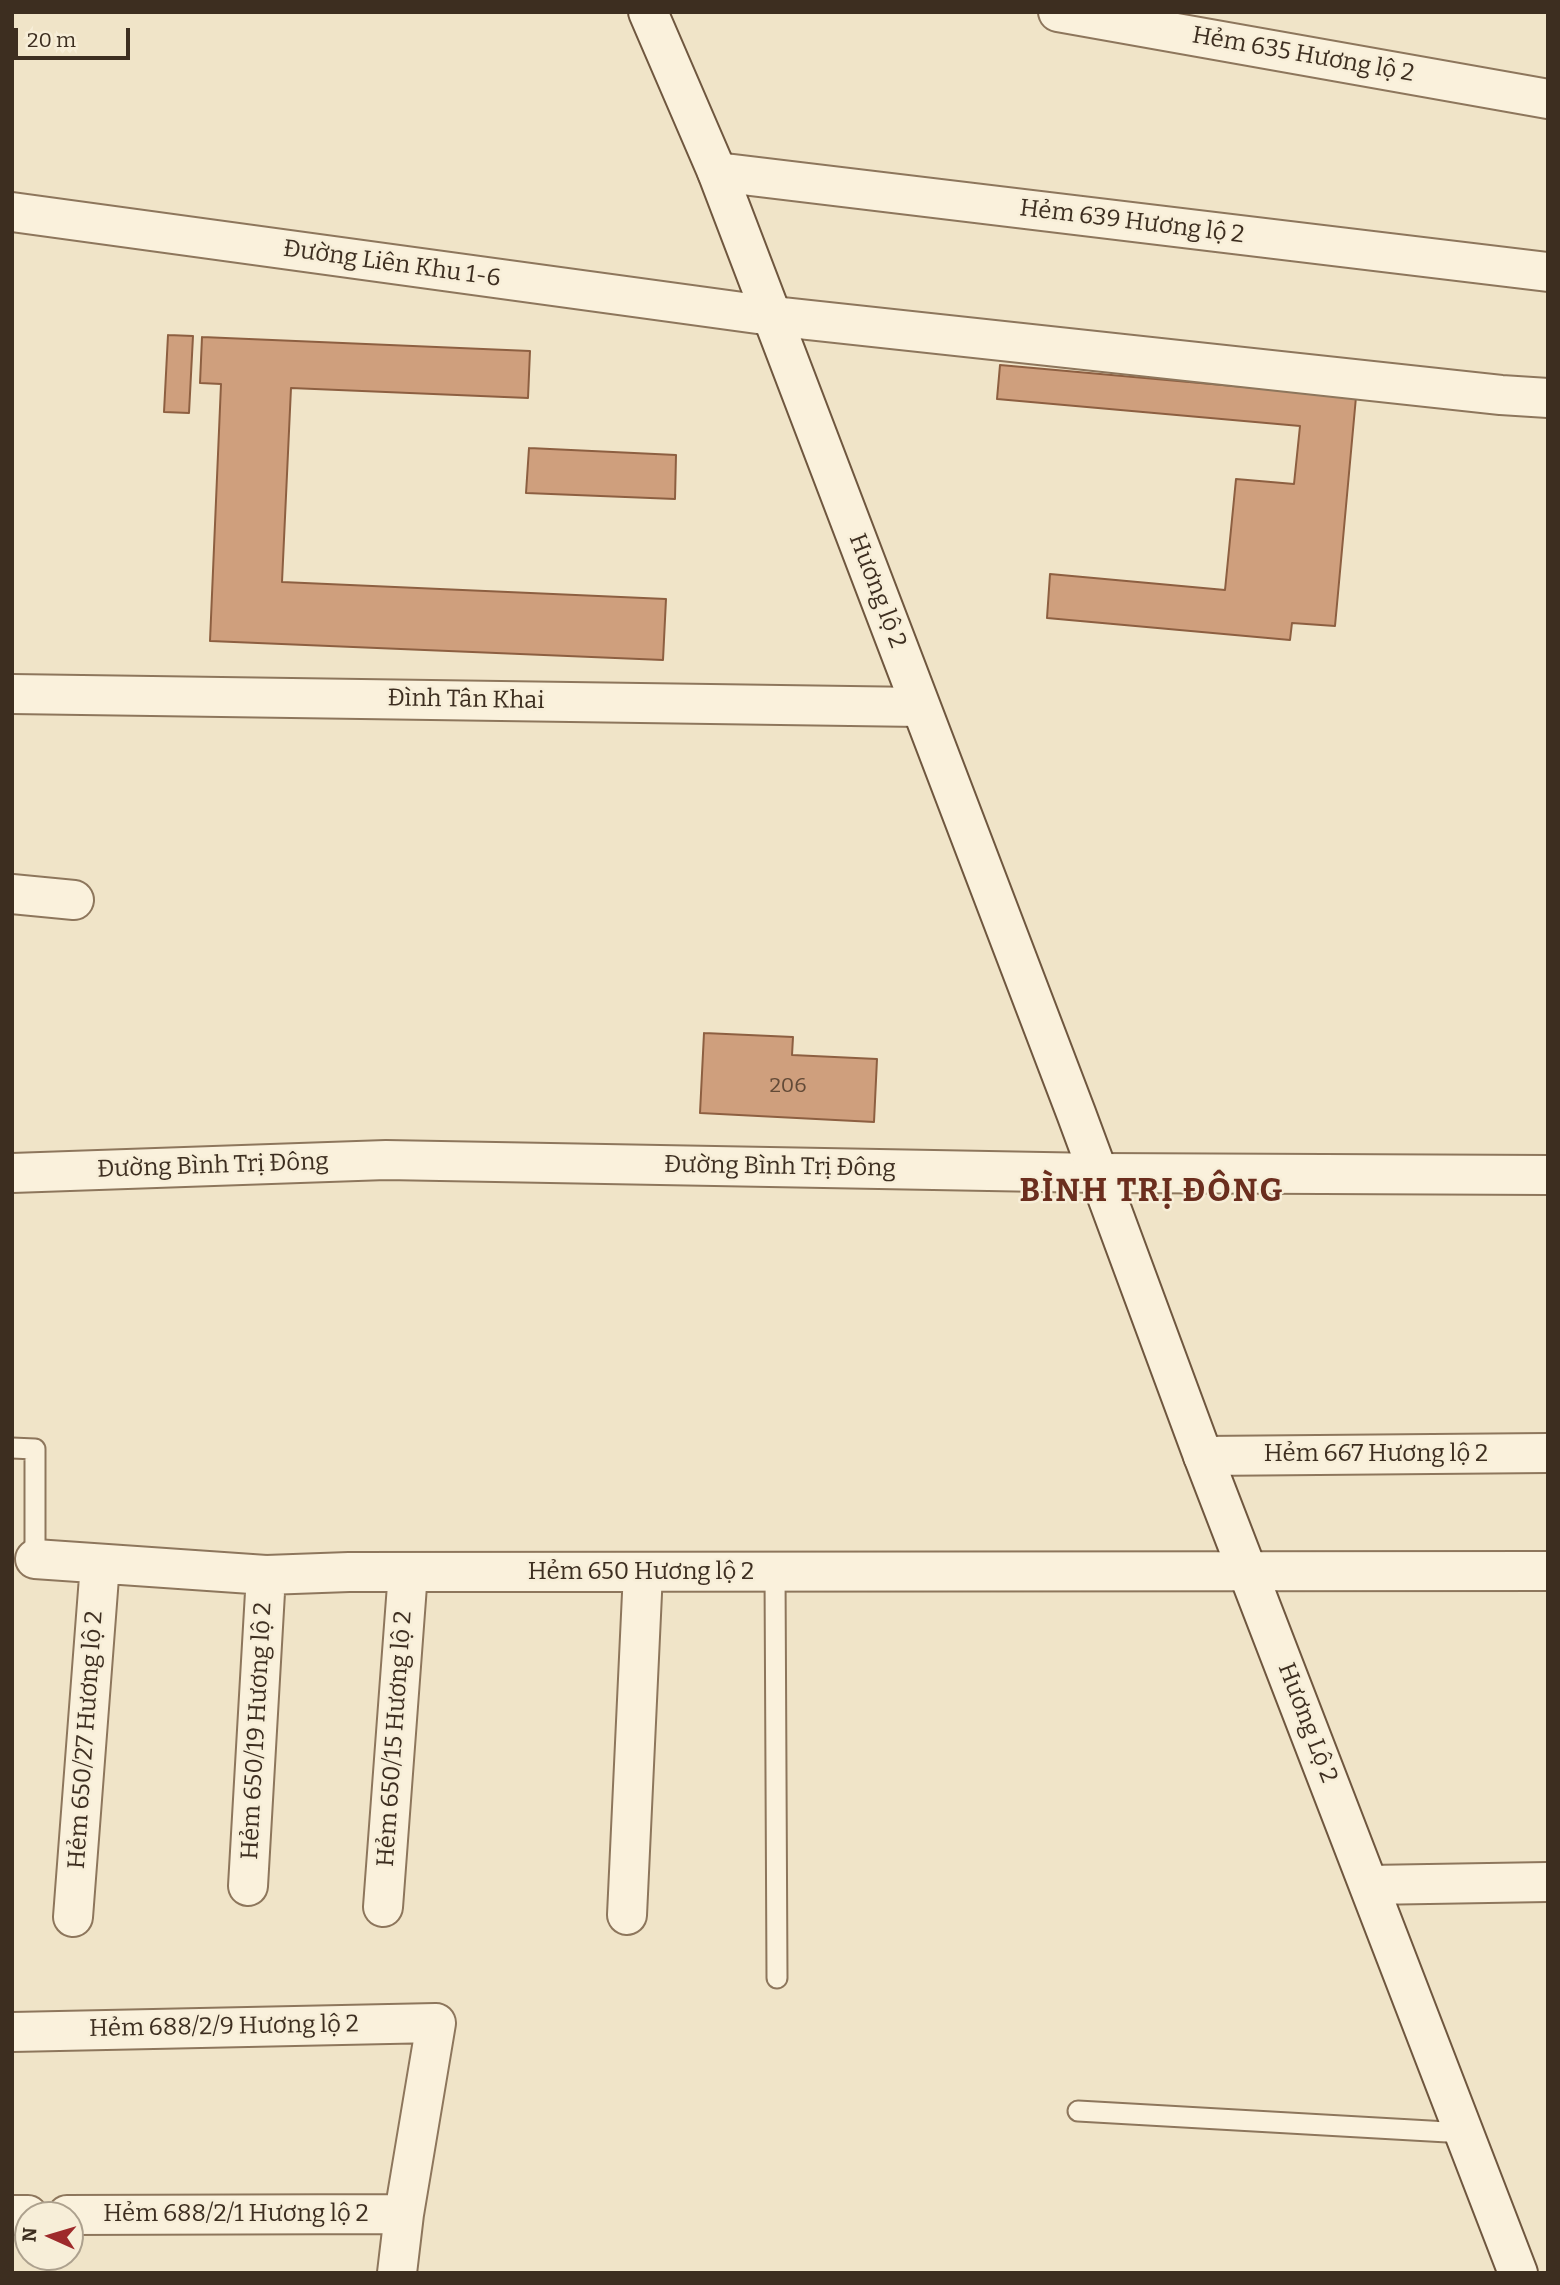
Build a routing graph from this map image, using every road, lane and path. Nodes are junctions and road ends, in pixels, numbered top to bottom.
1 (648, 12) edge
2 (1058, 12) edge
3 (1548, 99) edge
4 (717, 172) junction
5 (12, 212) edge
6 (1548, 272) edge
7 (772, 316) junction
8 (1548, 398) edge
9 (12, 694) edge
10 (920, 707) junction
11 (12, 894) edge
12 (74, 900) dead end
13 (12, 1173) edge
14 (1098, 1173) junction
15 (1548, 1175) edge
16 (12, 1448) edge
17 (1548, 1453) edge
18 (1203, 1456) junction
19 (35, 1559) joint
20 (100, 1564) junction
21 (1548, 1571) edge
22 (408, 1572) junction
23 (643, 1572) junction
24 (775, 1572) junction
25 (1248, 1572) junction
26 (266, 1575) junction
27 (1548, 1882) edge
28 (1370, 1885) junction
29 (248, 1886) dead end
30 (383, 1907) dead end
31 (627, 1915) dead end
32 (73, 1917) dead end
33 (777, 1978) dead end
34 (12, 2032) edge
35 (1078, 2111) dead end
36 (1465, 2133) junction
37 (404, 2214) junction
38 (84, 2215) edge
39 (397, 2273) edge
40 (1518, 2273) edge

1 - 4 street, Hương lộ 2
2 - 3 street, Hẻm 635 Hương lộ 2
4 - 6 street, Hẻm 639 Hương lộ 2
4 - 7 street, Hương lộ 2
5 - 7 street, Đường Liên Khu 1-6
7 - 8 street, Đường Liên Khu 1-6
7 - 10 street, Hương lộ 2
9 - 10 street, Đình Tân Khai
10 - 14 street, Hương lộ 2
11 - 12 street
13 - 14 street, Đường Bình Trị Đông
14 - 15 street, Đường Bình Trị Đông
14 - 18 street, Hương Lộ 2
16 - 19 lane
17 - 18 street, Hẻm 667 Hương lộ 2
18 - 25 street, Hương Lộ 2
19 - 20 street, Hẻm 650 Hương lộ 2
20 - 26 street, Hẻm 650 Hương lộ 2
20 - 32 street, Hẻm 650/27 Hương lộ 2
21 - 25 street, Hẻm 650 Hương lộ 2
22 - 23 street, Hẻm 650 Hương lộ 2
22 - 26 street, Hẻm 650 Hương lộ 2
22 - 30 street, Hẻm 650/15 Hương lộ 2
23 - 24 street, Hẻm 650 Hương lộ 2
23 - 31 street
24 - 25 street, Hẻm 650 Hương lộ 2
24 - 33 lane
25 - 28 street, Hương Lộ 2
26 - 29 street, Hẻm 650/19 Hương lộ 2
27 - 28 street
28 - 36 street, Hương Lộ 2
34 - 37 street, Hẻm 688/2/9 Hương lộ 2
35 - 36 lane
36 - 40 street, Hương Lộ 2
37 - 38 street, Hẻm 688/2/1 Hương lộ 2
37 - 39 street

